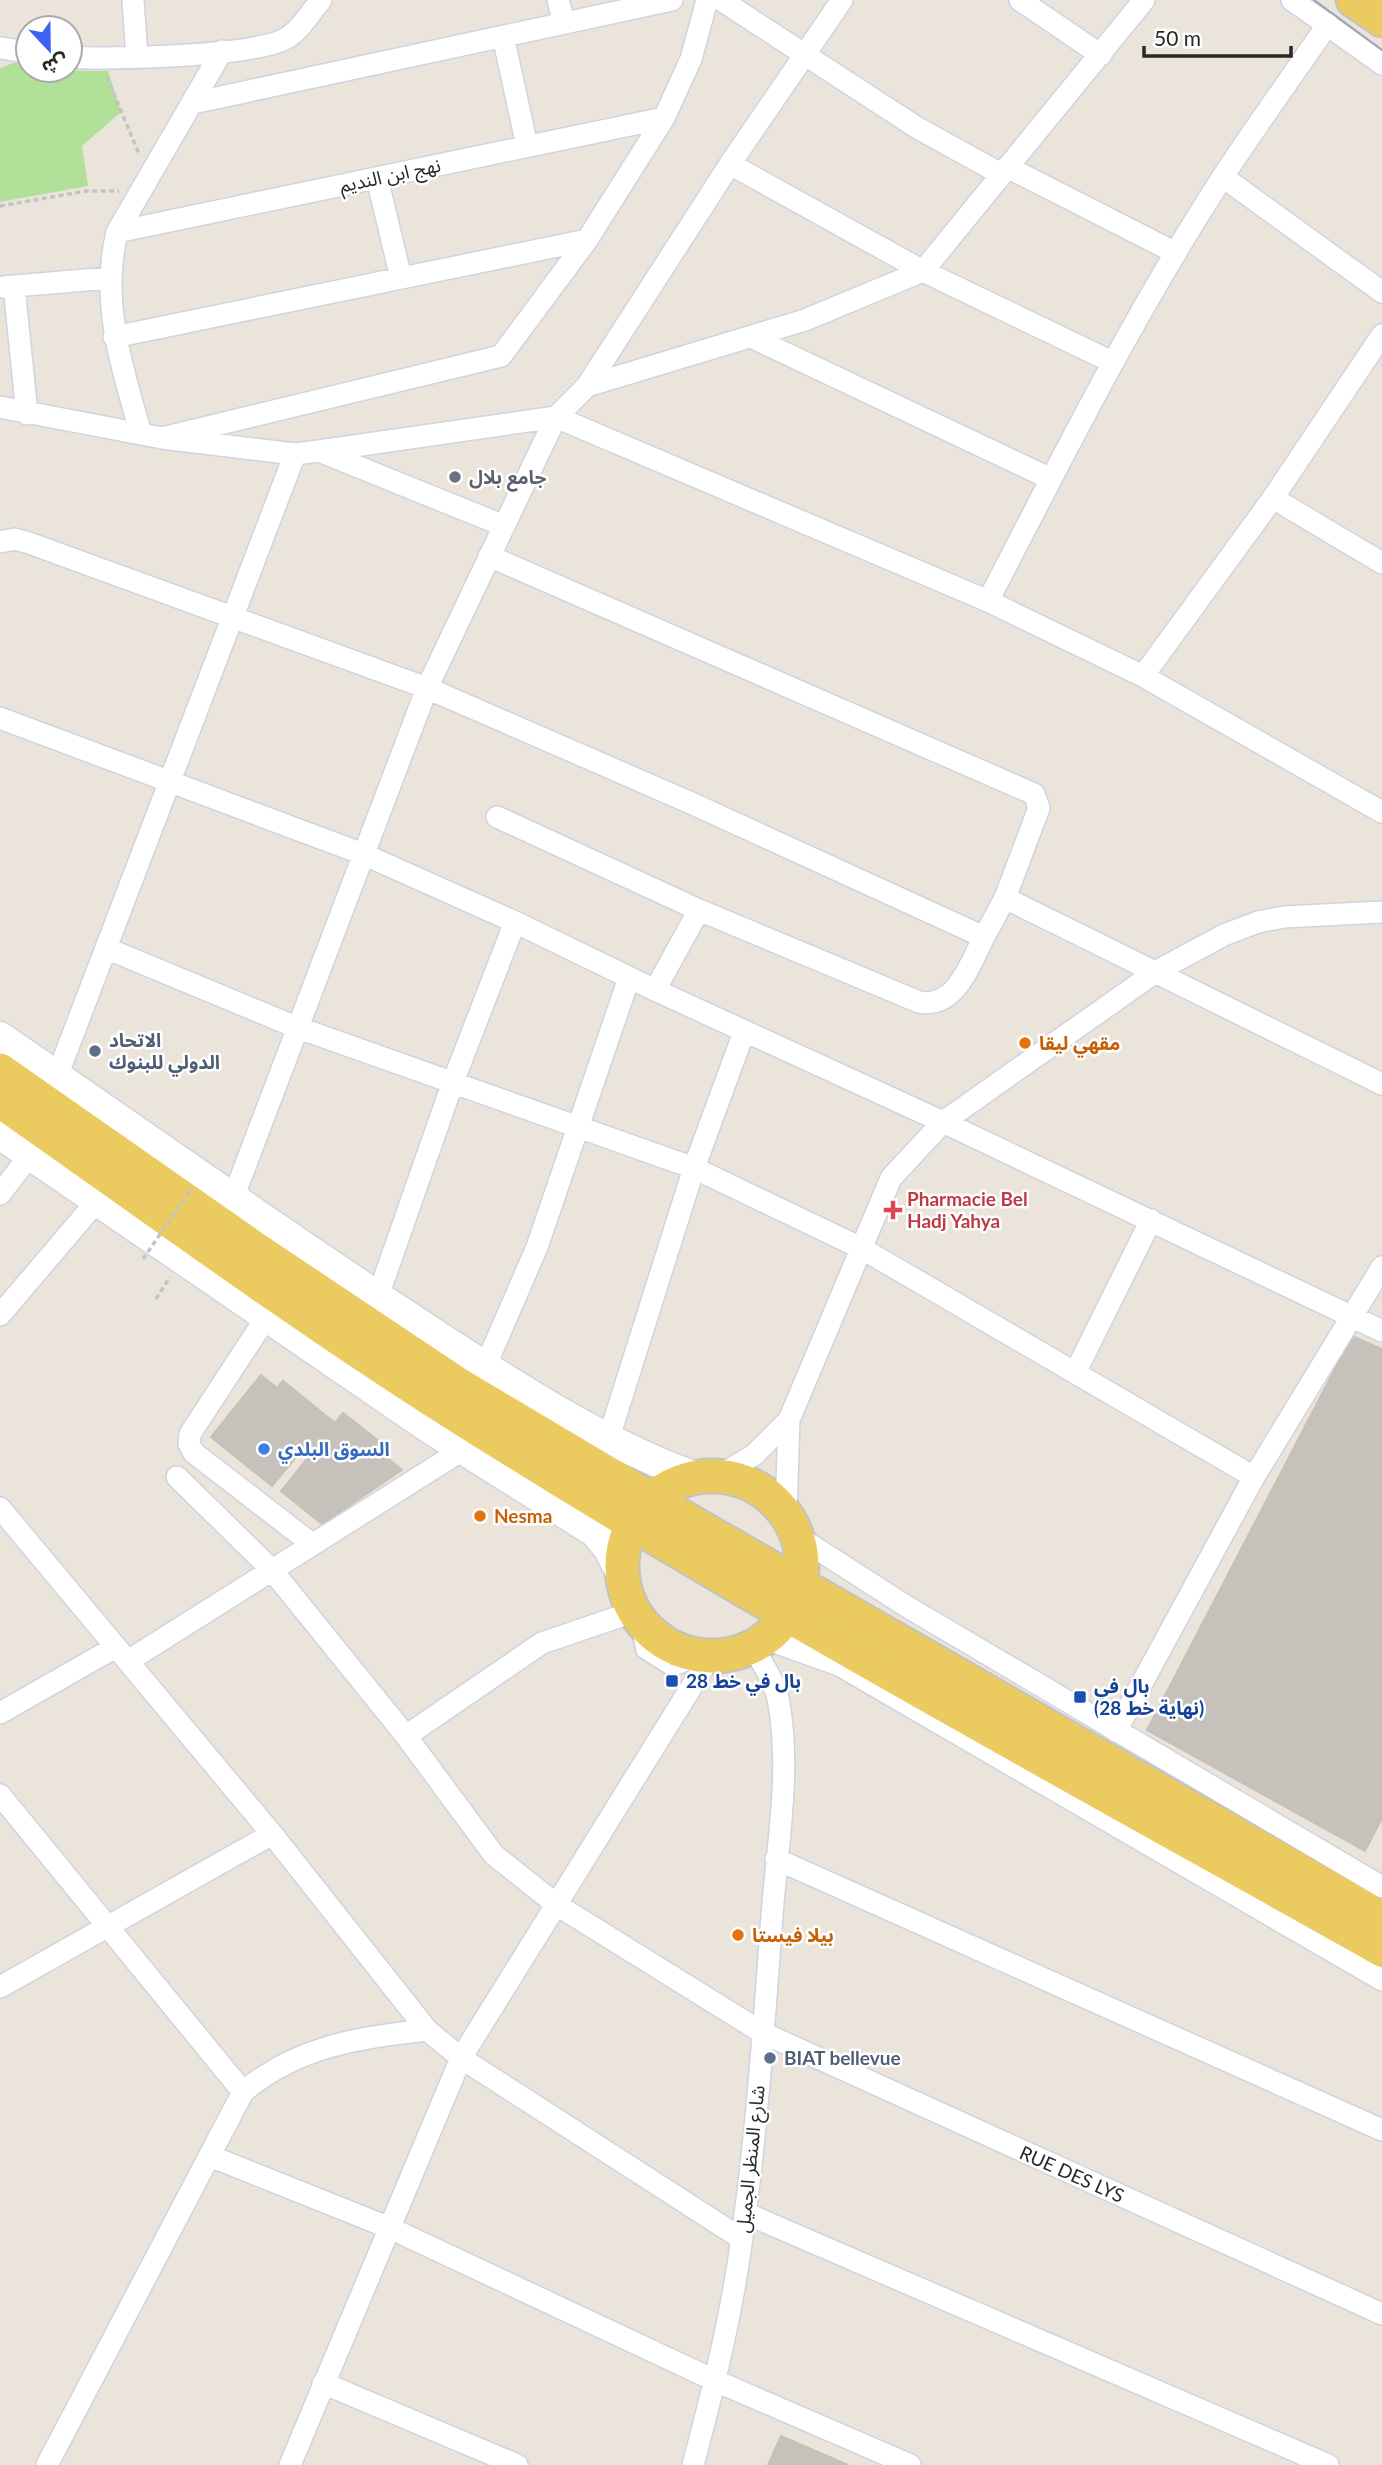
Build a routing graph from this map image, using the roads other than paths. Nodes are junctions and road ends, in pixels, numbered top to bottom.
1 (133, 0) edge
2 (321, 0) edge
3 (558, 0) edge
4 (672, 0) edge
5 (707, 0) edge
6 (721, 0) edge
7 (842, 0) edge
8 (1020, 0) edge
9 (1144, 0) edge
10 (1293, 0) edge
11 (1353, 0) edge
12 (1382, 20) edge
13 (564, 23) junction
14 (1328, 24) junction
15 (503, 36) junction
16 (222, 51) junction
17 (1101, 55) junction
18 (804, 56) junction
19 (137, 57) junction
20 (84, 58) edge
21 (1382, 64) edge
22 (192, 103) junction
23 (664, 118) junction
24 (527, 146) junction
25 (730, 164) junction
26 (1004, 170) junction
27 (1223, 177) junction
28 (377, 178) junction
29 (117, 232) junction
30 (587, 240) junction
31 (1176, 253) junction
32 (923, 271) junction
33 (109, 278) junction
34 (401, 278) junction
35 (7, 287) edge
36 (1382, 292) edge
37 (1382, 335) edge
38 (114, 337) junction
39 (751, 337) junction
40 (1112, 362) junction
41 (587, 386) junction
42 (0, 407) edge
43 (27, 414) junction
44 (556, 417) junction
45 (151, 436) junction
46 (318, 451) junction
47 (295, 454) junction
48 (1051, 479) junction
49 (1273, 498) junction
50 (502, 525) junction
51 (0, 542) edge
52 (489, 556) junction
53 (1382, 563) edge
54 (988, 601) junction
55 (233, 617) junction
56 (1143, 676) junction
57 (427, 688) junction
58 (0, 718) edge
59 (170, 780) junction
60 (1382, 812) edge
61 (497, 817) dead end
62 (363, 854) junction
63 (1005, 898) junction
64 (699, 910) junction
65 (1382, 912) edge
66 (515, 922) junction
67 (984, 937) junction
68 (108, 949) junction
69 (1157, 971) junction
70 (629, 978) junction
71 (655, 990) junction
72 (296, 1027) junction
73 (744, 1032) junction
74 (0, 1037) edge
75 (0, 1062) edge
76 (57, 1076) junction
77 (453, 1082) junction
78 (1382, 1084) edge
79 (9, 1086) edge
80 (943, 1122) junction
81 (576, 1126) junction
82 (0, 1134) edge
83 (30, 1155) junction
84 (694, 1168) junction
85 (0, 1194) edge
86 (233, 1198) junction
87 (97, 1201) junction
88 (1151, 1220) junction
89 (861, 1248) junction
90 (1382, 1267) edge
91 (377, 1296) junction
92 (0, 1315) edge
93 (267, 1316) junction
94 (1352, 1317) junction
95 (1382, 1331) edge
96 (485, 1367) junction
97 (1076, 1371) junction
98 (789, 1420) junction
99 (609, 1437) junction
100 (464, 1448) junction
101 (707, 1476) junction
102 (177, 1477) dead end
103 (1254, 1477) junction
104 (0, 1508) edge
105 (642, 1511) junction
106 (792, 1525) junction
107 (312, 1544) junction
108 (271, 1569) junction
109 (621, 1573) junction
110 (801, 1584) junction
111 (633, 1612) junction
112 (769, 1634) junction
113 (121, 1654) junction
114 (710, 1657) junction
115 (0, 1713) edge
116 (1116, 1731) junction
117 (406, 1736) junction
118 (0, 1795) edge
119 (272, 1834) junction
120 (776, 1859) junction
121 (1382, 1887) edge
122 (557, 1905) junction
123 (1382, 1918) edge
124 (105, 1927) junction
125 (1382, 1950) edge
126 (1382, 1980) edge
127 (0, 1987) edge
128 (427, 2030) junction
129 (763, 2033) junction
130 (461, 2059) junction
131 (243, 2092) junction
132 (1382, 2130) edge
133 (210, 2156) junction
134 (745, 2213) junction
135 (390, 2228) junction
136 (742, 2239) junction
137 (1382, 2314) edge
138 (716, 2381) junction
139 (323, 2383) junction
140 (47, 2465) edge
141 (290, 2465) edge
142 (517, 2465) edge
143 (693, 2465) edge
144 (910, 2465) edge
145 (1328, 2465) edge

1 - 19 street
2 - 16 street
3 - 13 street
4 - 13 street
5 - 23 street
6 - 18 street
7 - 18 street
8 - 17 street
9 - 17 street
10 - 14 street
11 - 12 main road
13 - 15 street
14 - 21 street
14 - 27 street
15 - 22 street
15 - 24 street
16 - 19 street
16 - 22 street
17 - 26 street
18 - 25 street
18 - 26 street
19 - 20 street
22 - 29 street
23 - 24 street, نهج ابن النديم
23 - 30 street
24 - 28 street, نهج ابن النديم
25 - 32 street
25 - 41 street
26 - 31 street
26 - 32 street
27 - 31 street
27 - 36 street
28 - 29 street, نهج ابن النديم
28 - 34 street
29 - 33 street
30 - 34 street
30 - 45 street
31 - 40 street
32 - 39 street
32 - 40 street
33 - 35 street
33 - 38 street
34 - 38 street
35 - 43 street
37 - 49 street
38 - 45 street
39 - 41 street
39 - 48 street
40 - 48 street
41 - 44 street
42 - 43 street
43 - 45 street
44 - 46 street
44 - 50 street
44 - 54 street
45 - 47 street
46 - 47 street
46 - 50 street
47 - 55 street
48 - 54 street
49 - 53 street
49 - 56 street
50 - 52 street
51 - 55 street
52 - 57 street
52 - 63 street
54 - 56 street
55 - 57 street
55 - 59 street
56 - 60 street
57 - 62 street
57 - 67 street
58 - 59 street
59 - 62 street
59 - 68 street
61 - 64 street
62 - 66 street
62 - 72 street
63 - 67 street
63 - 69 street
64 - 67 street
64 - 71 street
65 - 69 street
66 - 70 street
66 - 77 street
68 - 72 street
68 - 76 street
69 - 78 street
69 - 80 street
70 - 71 street
70 - 81 street
71 - 73 street
72 - 77 street
72 - 86 street
73 - 80 street
73 - 84 street
74 - 76 main road
75 - 79 main road
76 - 86 main road
77 - 81 street
77 - 91 street
79 - 105 main road
80 - 88 street
80 - 89 street
81 - 84 street
81 - 96 street
82 - 83 main road
83 - 85 street
83 - 87 main road
84 - 89 street
84 - 99 street
86 - 91 main road
87 - 92 street
87 - 93 main road
88 - 94 street
88 - 97 street
89 - 97 street
89 - 98 street
90 - 94 street
91 - 96 main road
93 - 100 main road
93 - 107 street
94 - 95 street
94 - 103 street
96 - 99 main road
97 - 103 street
98 - 101 street
98 - 106 street
99 - 101 main road
100 - 107 street
100 - 109 main road
101 - 105 main road
101 - 106 main road
102 - 108 street, RUE DES LYS
103 - 116 street
104 - 113 street
105 - 109 main road
105 - 110 main road
105 - 112 main road
106 - 110 main road
106 - 116 street
107 - 108 street
108 - 113 street
108 - 117 street, RUE DES LYS
109 - 111 main road
110 - 112 main road
110 - 123 main road
111 - 114 main road
111 - 117 street
112 - 114 main road
112 - 120 street, شارع المنظر الجميل
112 - 125 main road
112 - 126 street
113 - 115 street
113 - 119 street
114 - 122 street
116 - 121 street
117 - 122 street, RUE DES LYS
118 - 124 street
119 - 124 street
119 - 128 street
120 - 129 street, شارع المنظر الجميل
120 - 132 street
122 - 129 street, RUE DES LYS
122 - 130 street
124 - 127 street
124 - 131 street
128 - 130 street
128 - 131 street
129 - 134 street, شارع المنظر الجميل
129 - 137 street, RUE DES LYS
130 - 135 street
130 - 136 street
131 - 133 street
133 - 135 street
133 - 140 street
134 - 136 street, شارع المنظر الجميل
134 - 145 street
135 - 138 street
135 - 139 street
136 - 138 street, شارع المنظر الجميل
138 - 143 street, شارع المنظر الجميل
138 - 144 street
139 - 141 street
139 - 142 street

